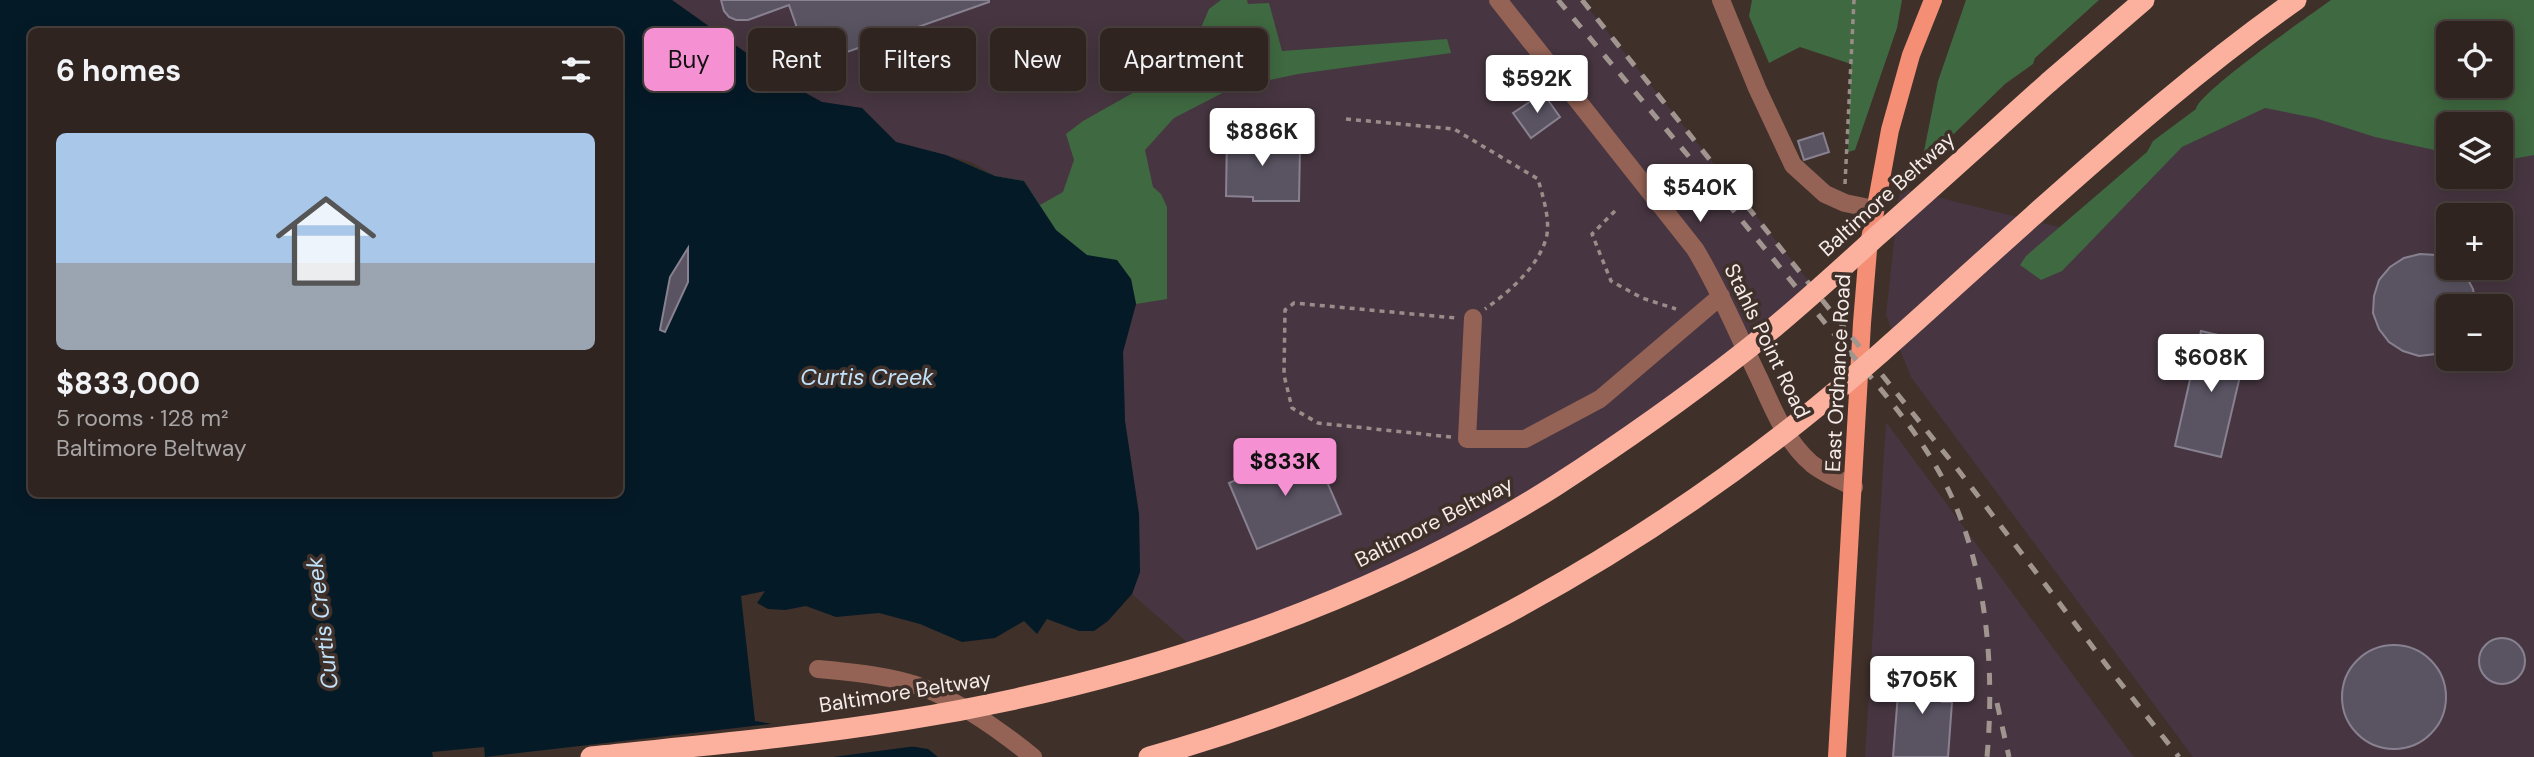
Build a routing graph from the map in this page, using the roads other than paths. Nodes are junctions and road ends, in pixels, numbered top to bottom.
1 (1498, 0) edge
2 (1721, 0) edge
3 (1933, 0) edge
4 (2144, 0) edge
5 (2296, 0) edge
6 (1874, 209) junction
7 (1721, 296) junction
8 (1473, 318) road end
9 (1854, 486) junction
10 (818, 669) dead end
11 (591, 757) edge
12 (1033, 757) edge
13 (1149, 757) edge
14 (1837, 757) edge

1 - 7 street, Stahls Point Road
2 - 6 street
3 - 6 main road, East Ordnance Road
4 - 11 highway, Baltimore Beltway, bridge
5 - 13 highway, bridge
6 - 9 main road, East Ordnance Road
7 - 8 street
7 - 9 street, Stahls Point Road
9 - 14 main road, East Ordnance Road
10 - 12 street

